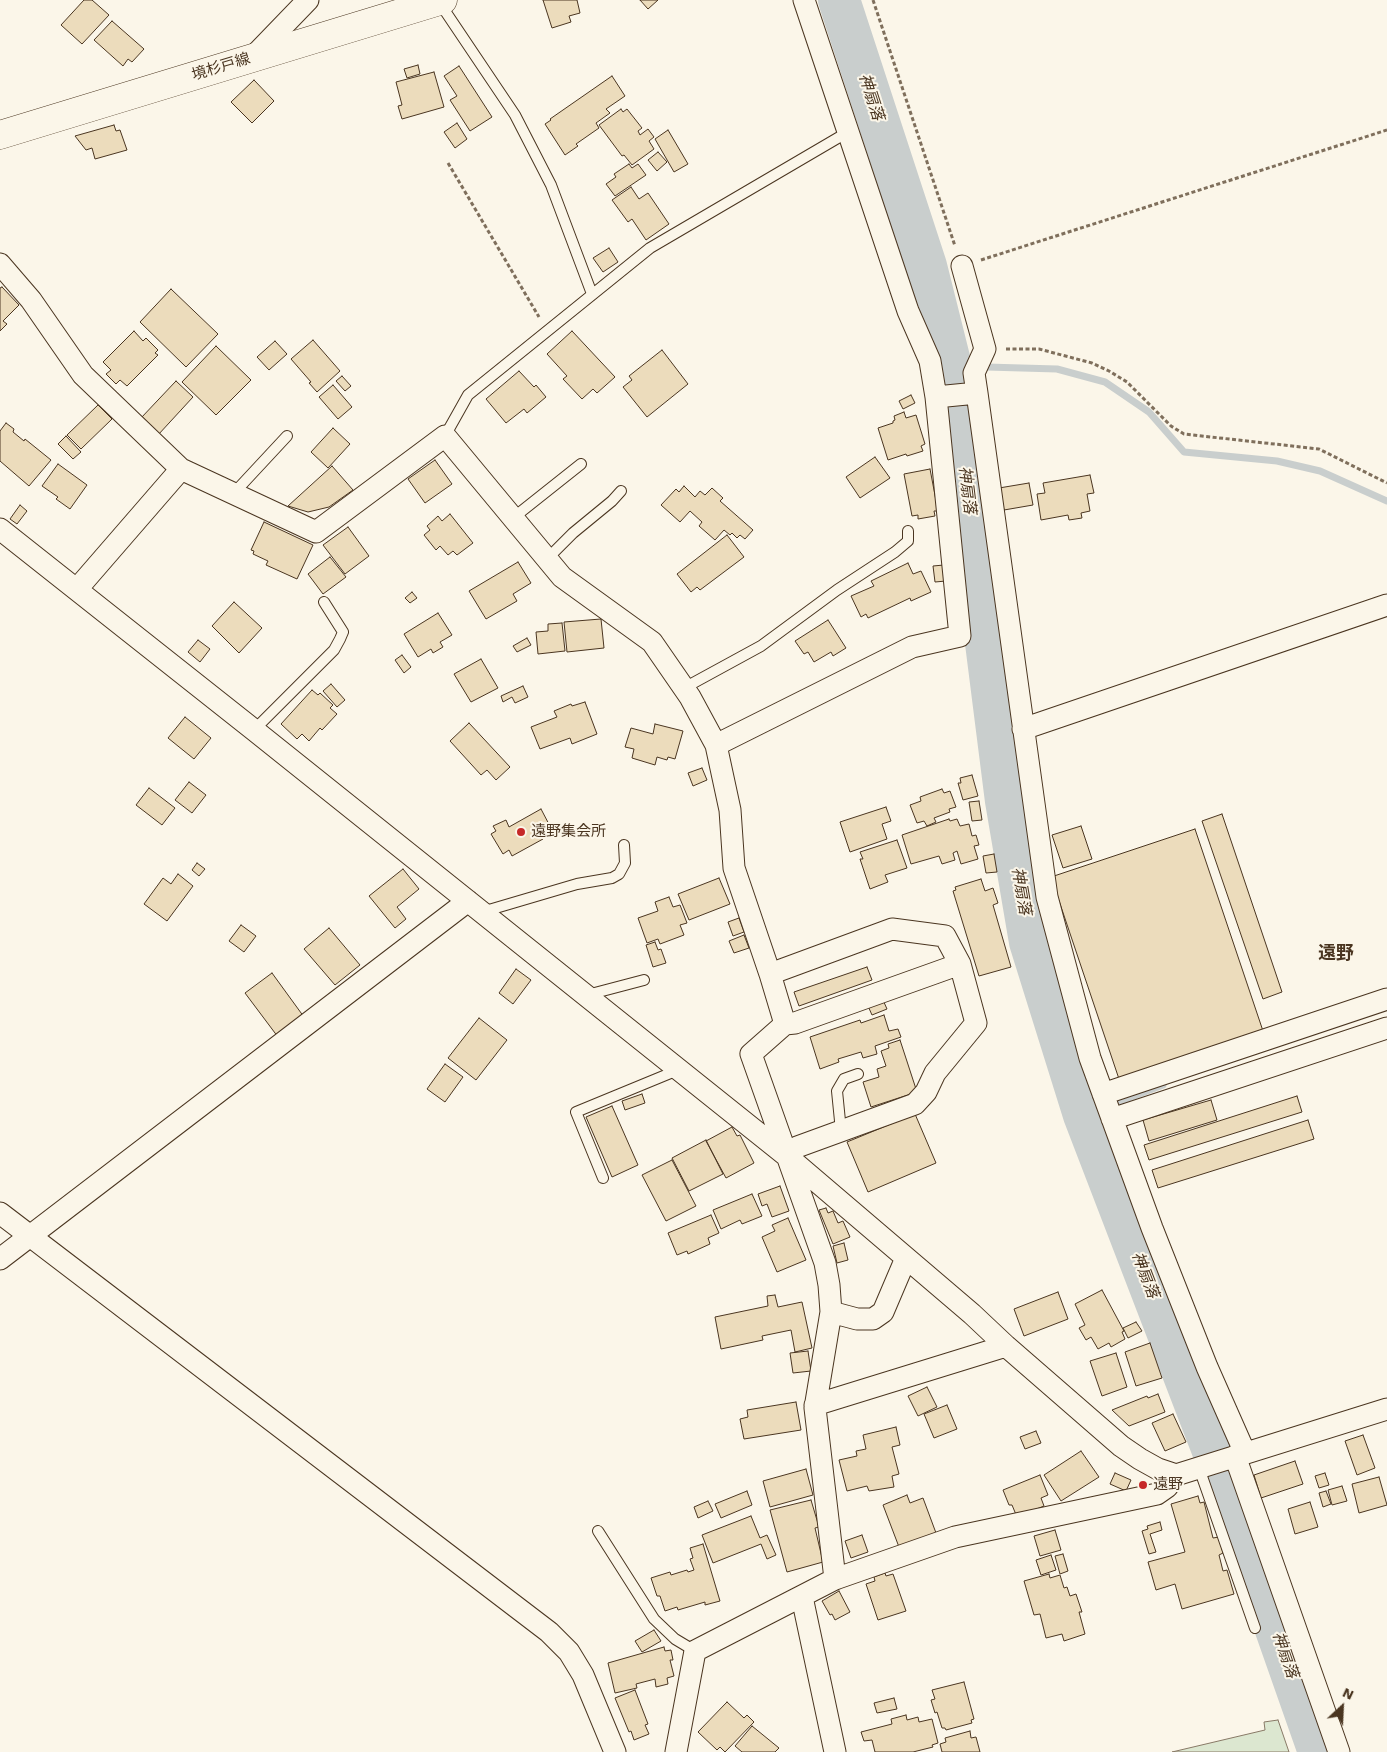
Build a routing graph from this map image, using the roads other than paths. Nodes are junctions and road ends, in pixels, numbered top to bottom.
1 (308, 0) edge
2 (804, 0) edge
3 (440, 1) edge
4 (253, 57) junction
5 (848, 132) junction
6 (0, 136) edge
7 (0, 264) edge
8 (962, 266) road end
9 (592, 294) junction
10 (977, 394) junction
11 (936, 396) junction
12 (287, 436) dead end
13 (445, 436) junction
14 (581, 464) dead end
15 (181, 469) junction
16 (621, 492) dead end
17 (234, 493) junction
18 (513, 518) junction
19 (0, 529) edge
20 (908, 531) dead end
21 (547, 559) junction
22 (76, 589) junction
23 (324, 602) dead end
24 (1387, 606) edge
25 (684, 688) junction
26 (1023, 729) junction
27 (254, 730) junction
28 (716, 744) junction
29 (624, 845) dead end
30 (475, 906) junction
31 (960, 964) junction
32 (770, 974) junction
33 (644, 980) dead end
34 (585, 996) junction
35 (1387, 999) edge
36 (785, 1024) junction
37 (1387, 1028) edge
38 (678, 1070) junction
39 (858, 1074) dead end
40 (1103, 1094) junction
41 (1112, 1119) junction
42 (841, 1131) junction
43 (788, 1157) junction
44 (603, 1178) dead end
45 (0, 1213) edge
46 (30, 1236) junction
47 (906, 1258) junction
48 (0, 1259) edge
49 (831, 1312) junction
50 (1006, 1346) junction
51 (815, 1405) junction
52 (1387, 1409) edge
53 (1240, 1455) junction
54 (1199, 1468) junction
55 (1176, 1475) junction
56 (598, 1531) dead end
57 (835, 1579) junction
58 (802, 1597) junction
59 (1255, 1628) dead end
60 (695, 1651) junction
61 (615, 1752) edge
62 (676, 1752) edge
63 (836, 1752) edge
64 (1339, 1752) edge

1 - 4 street
2 - 5 street
3 - 4 main road, 境杉戸線
3 - 9 lane
4 - 6 main road, 境杉戸線
5 - 9 lane
5 - 11 street
7 - 15 street
8 - 10 street
9 - 13 lane
10 - 11 street
10 - 26 street
11 - 28 street
12 - 17 lane
13 - 17 street
13 - 18 street
14 - 18 lane
15 - 17 street
15 - 22 street
16 - 21 lane
18 - 21 street
19 - 22 street
20 - 25 lane
21 - 25 street
22 - 27 street
23 - 27 lane
24 - 26 street
25 - 28 street
26 - 40 street
27 - 30 street
28 - 32 street
29 - 30 lane
30 - 34 street
30 - 46 street
31 - 32 street
31 - 36 street
31 - 42 street
32 - 36 street
33 - 34 lane
34 - 38 street
35 - 40 street
36 - 43 street
37 - 41 street
38 - 43 street
38 - 44 lane
39 - 42 lane
40 - 41 street
41 - 53 street
42 - 43 street
43 - 47 street
43 - 49 street
45 - 46 street
46 - 48 street
46 - 61 street
47 - 49 street
47 - 50 street
49 - 51 street
50 - 51 street
50 - 55 street
51 - 57 street
52 - 53 street
53 - 54 street
53 - 64 street
54 - 55 street
54 - 59 lane
55 - 57 street
56 - 60 lane
57 - 58 street
58 - 60 street
58 - 63 street
60 - 62 street

